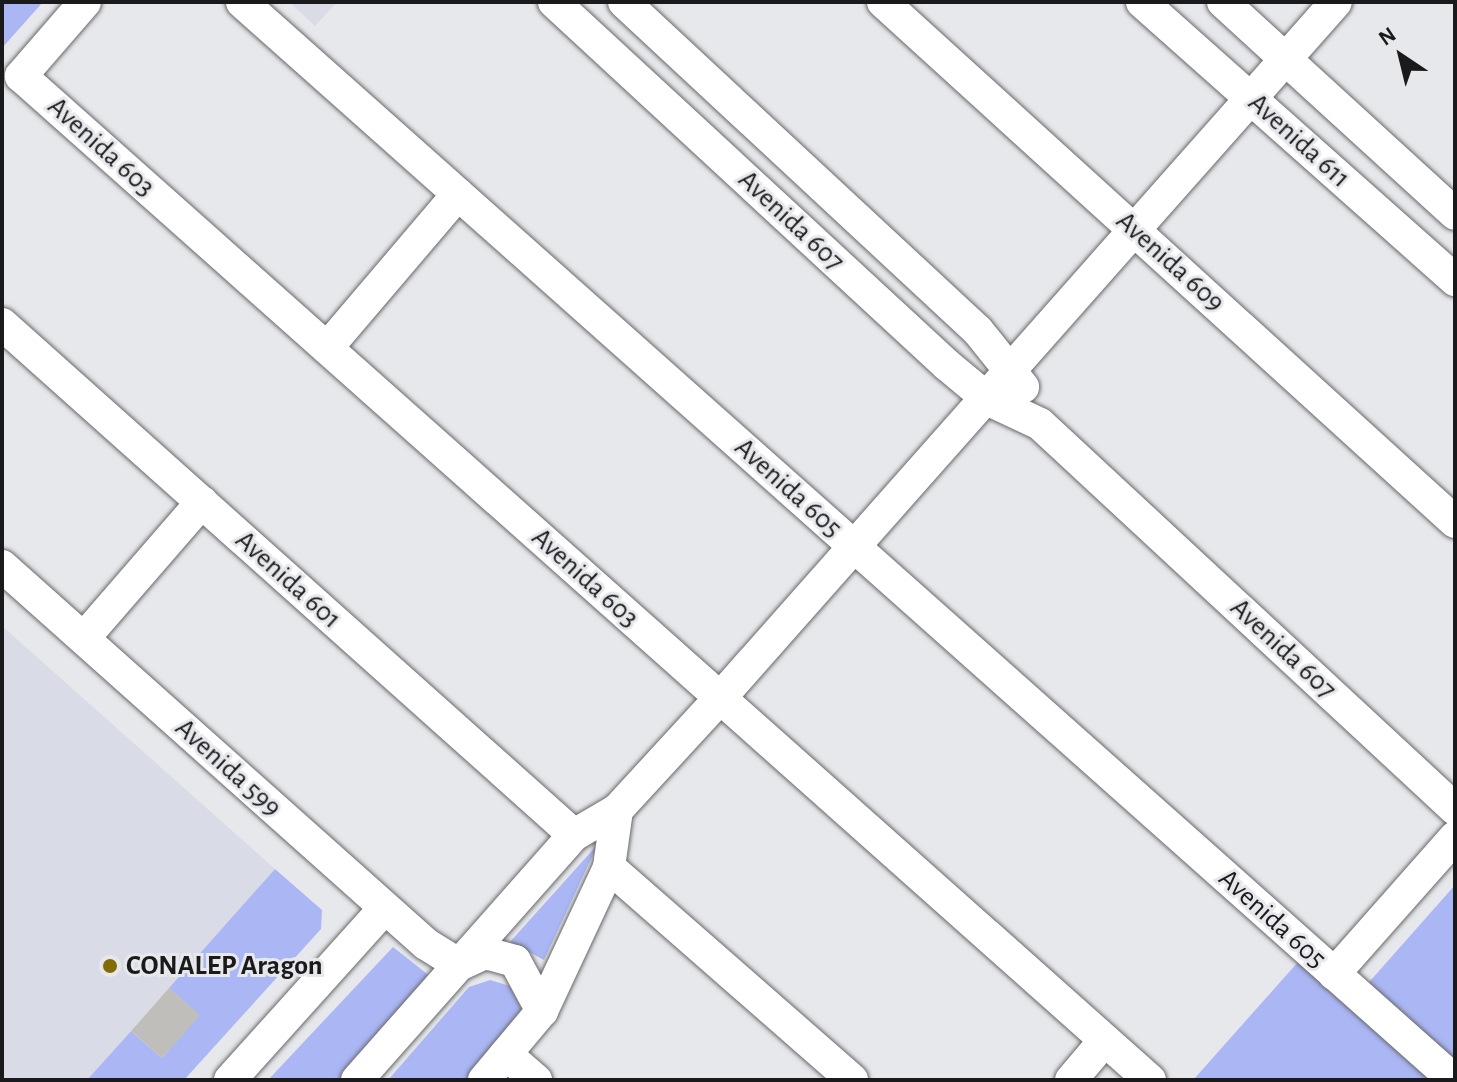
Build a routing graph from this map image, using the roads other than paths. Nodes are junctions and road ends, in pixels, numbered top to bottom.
1 (85, 2) edge
2 (242, 2) edge
3 (554, 2) edge
4 (624, 2) edge
5 (883, 2) edge
6 (1142, 2) edge
7 (1223, 2) edge
8 (1336, 2) edge
9 (1286, 57) junction
10 (1251, 98) junction
11 (458, 194) junction
12 (1455, 214) edge
13 (1137, 232) junction
14 (1455, 280) edge
15 (2, 324) edge
16 (327, 348) junction
17 (1015, 369) junction
18 (989, 400) junction
19 (1040, 424) junction
20 (202, 502) junction
21 (1455, 522) edge
22 (855, 548) junction
23 (2, 566) edge
24 (84, 638) junction
25 (720, 698) junction
26 (1455, 809) edge
27 (617, 810) junction
28 (574, 835) junction
29 (1455, 837) edge
30 (609, 867) junction
31 (384, 909) junction
32 (459, 965) junction
33 (1334, 974) junction
34 (542, 1011) junction
35 (1105, 1040) junction
36 (506, 1054) junction
37 (230, 1080) edge
38 (357, 1080) edge
39 (484, 1080) edge
40 (536, 1080) edge
41 (852, 1080) edge
42 (1071, 1080) edge
43 (1150, 1080) edge
44 (1454, 1080) edge

1 - 16 street, Avenida 603
2 - 11 street, Avenida 605
3 - 18 street, Avenida 607
4 - 17 street, Avenida 607
5 - 13 street, Avenida 609
6 - 10 street, Avenida 611
7 - 9 street, Avenida 611
8 - 9 street
9 - 10 street
9 - 12 street, Avenida 611
10 - 13 street
10 - 14 street, Avenida 611
11 - 16 street
11 - 22 street, Avenida 605
13 - 17 street
13 - 21 street, Avenida 609
15 - 20 street, Avenida 601
16 - 25 street, Avenida 603
17 - 18 street
17 - 19 street, Avenida 607
18 - 19 street, Avenida 607
18 - 22 street
19 - 26 street, Avenida 607
20 - 24 street
20 - 28 street, Avenida 601
22 - 25 street
22 - 33 street, Avenida 605
23 - 24 street, Avenida 599
24 - 31 street, Avenida 599
25 - 27 street
25 - 35 street, Avenida 603
27 - 28 street
27 - 30 street
28 - 32 street
29 - 33 street
30 - 34 street
30 - 41 street
31 - 32 street, Avenida 599
31 - 37 street
32 - 34 street
32 - 38 street
33 - 44 street, Avenida 605
34 - 36 street
35 - 42 street
35 - 43 street, Avenida 603
36 - 39 street
36 - 40 street

